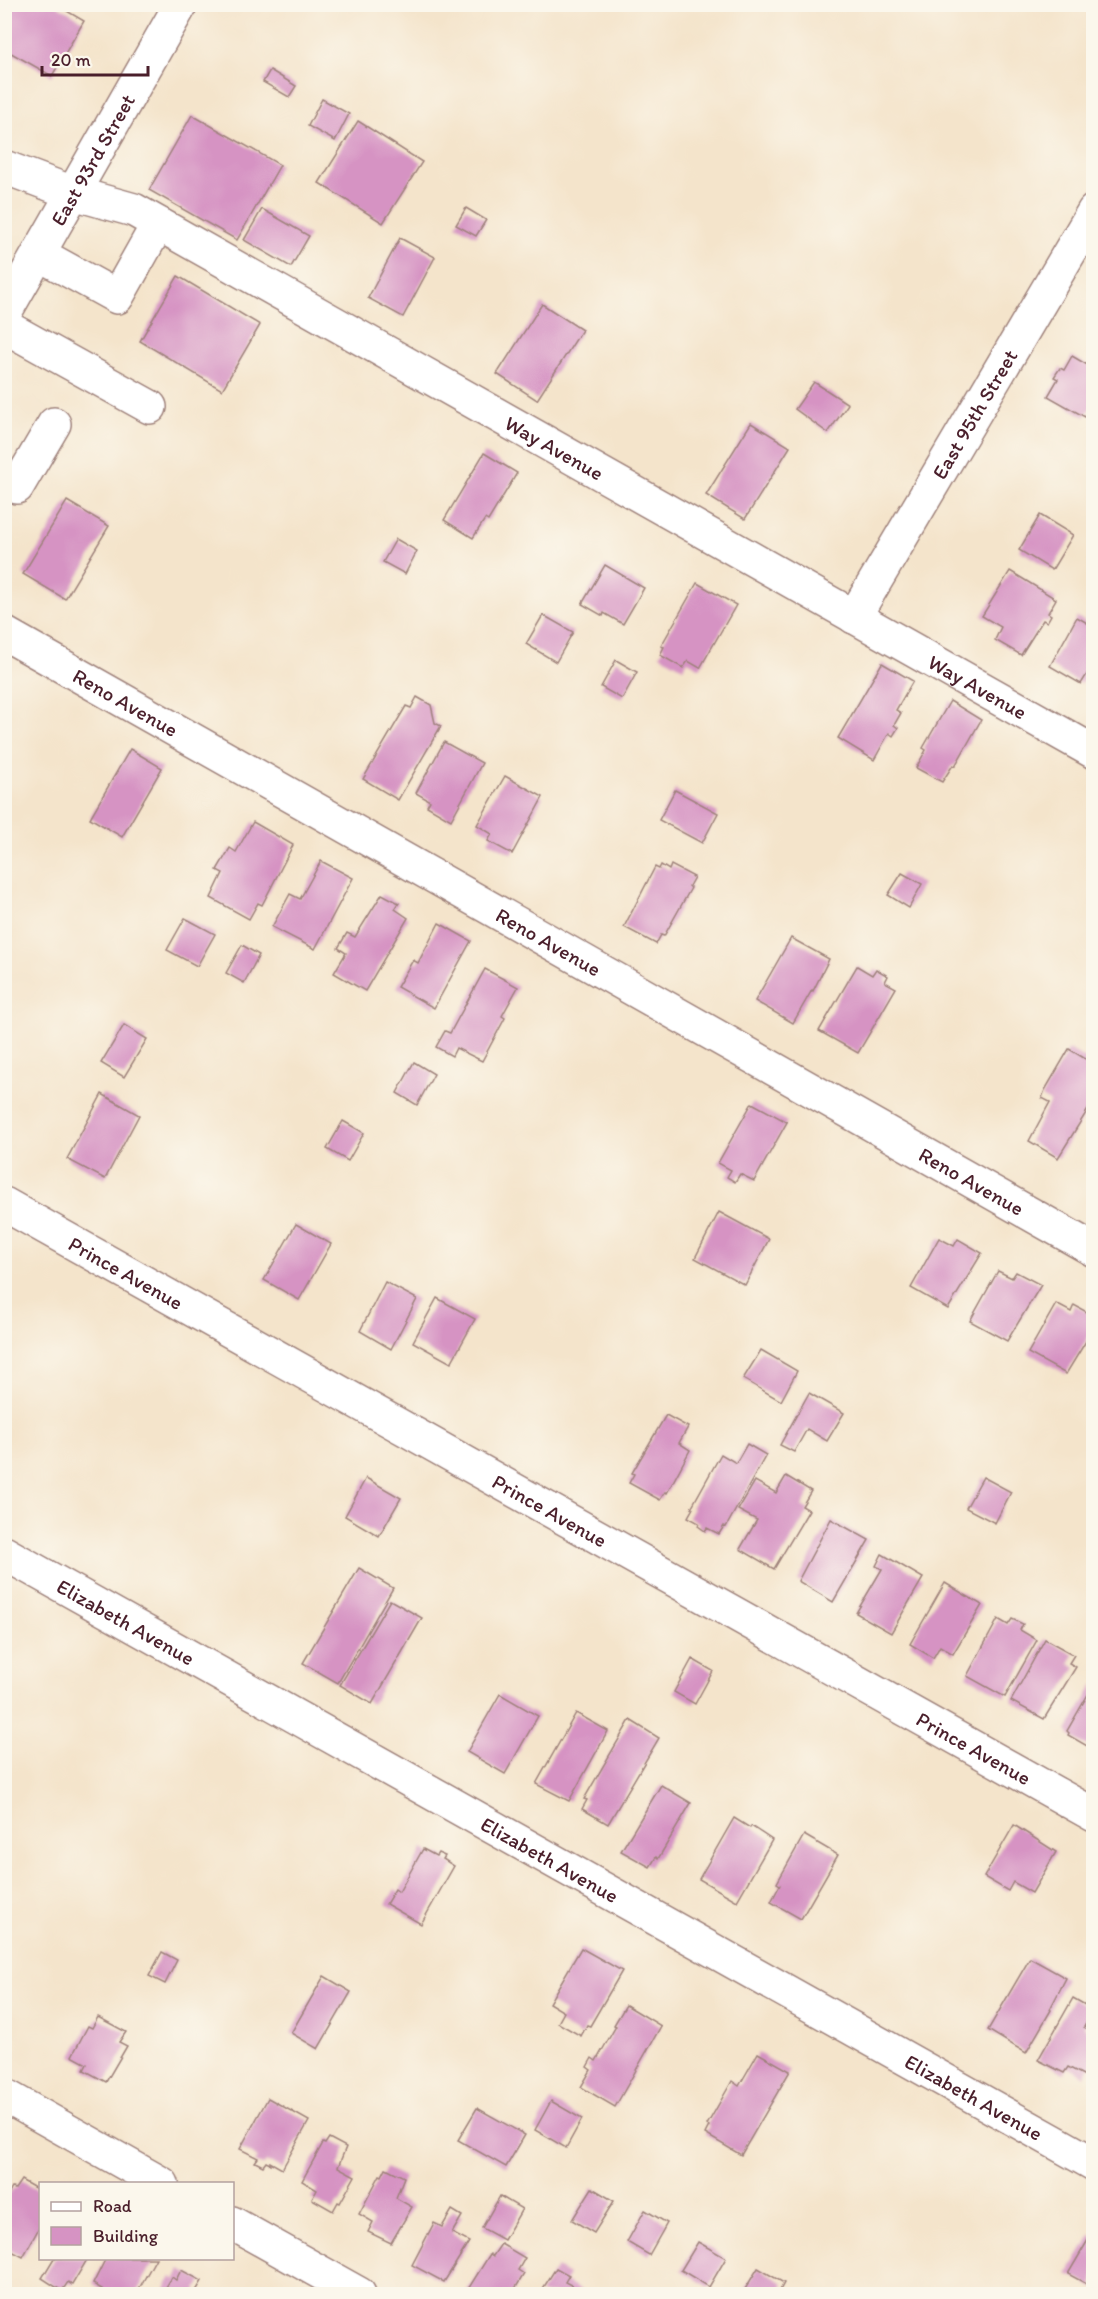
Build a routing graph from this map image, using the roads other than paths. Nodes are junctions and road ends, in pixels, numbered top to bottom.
1 (181, 4) edge
2 (4, 167) edge
3 (73, 193) junction
4 (1094, 211) edge
5 (158, 224) junction
6 (39, 254) junction
7 (4, 314) edge
8 (4, 326) edge
9 (150, 408) dead end
10 (54, 424) dead end
11 (9, 492) edge
12 (854, 617) junction
13 (4, 633) edge
14 (1094, 752) edge
15 (4, 1204) edge
16 (1094, 1250) edge
17 (4, 1553) edge
18 (1094, 1815) edge
19 (4, 2095) edge
20 (1094, 2164) edge
21 (158, 2182) edge
22 (234, 2224) edge
23 (359, 2295) edge

1 - 3 street, East 93rd Street
2 - 3 street, Way Avenue
3 - 5 street, Way Avenue
3 - 6 street, East 93rd Street
4 - 12 street, East 95th Street
5 - 6 street
5 - 12 street, Way Avenue
6 - 7 street, East 93rd Street
8 - 9 street
10 - 11 street
12 - 14 street, Way Avenue
13 - 16 street, Reno Avenue
15 - 18 street, Prince Avenue
17 - 20 street, Elizabeth Avenue
19 - 21 street
22 - 23 street

